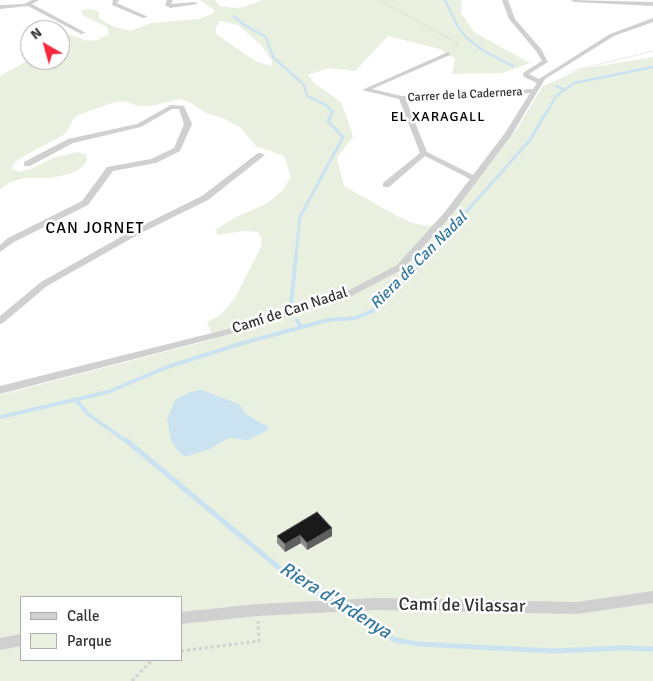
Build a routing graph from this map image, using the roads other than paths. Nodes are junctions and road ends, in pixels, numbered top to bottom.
1 (36, 0) edge
2 (116, 0) edge
3 (170, 0) edge
4 (505, 0) edge
5 (574, 0) edge
6 (28, 4) junction
7 (195, 4) dead end
8 (653, 4) edge
9 (0, 7) edge
10 (145, 17) dead end
11 (653, 20) edge
12 (83, 33) dead end
13 (448, 54) road end
14 (540, 82) junction
15 (535, 91) junction
16 (402, 98) junction
17 (424, 153) junction
18 (261, 155) dead end
19 (27, 164) dead end
20 (474, 178) junction
21 (386, 185) dead end
22 (0, 249) edge
23 (0, 321) edge
24 (0, 390) edge
25 (653, 597) edge
26 (182, 618) edge
27 (20, 640) edge
28 (0, 644) edge

1 - 6 street
2 - 10 street
3 - 7 street
4 - 14 street
5 - 8 street
6 - 9 street
6 - 12 street
11 - 14 street, Camí de Can Nadal
13 - 16 street, Carrer de la Cadernera
14 - 15 street, Camí de Can Nadal
15 - 16 street, Carrer de la Cadernera
15 - 20 street, Camí de Can Nadal
16 - 17 street
17 - 20 street
17 - 21 street
18 - 23 street
19 - 22 street
20 - 24 street, Camí de Can Nadal
25 - 26 street, Camí de Vilassar
27 - 28 street

